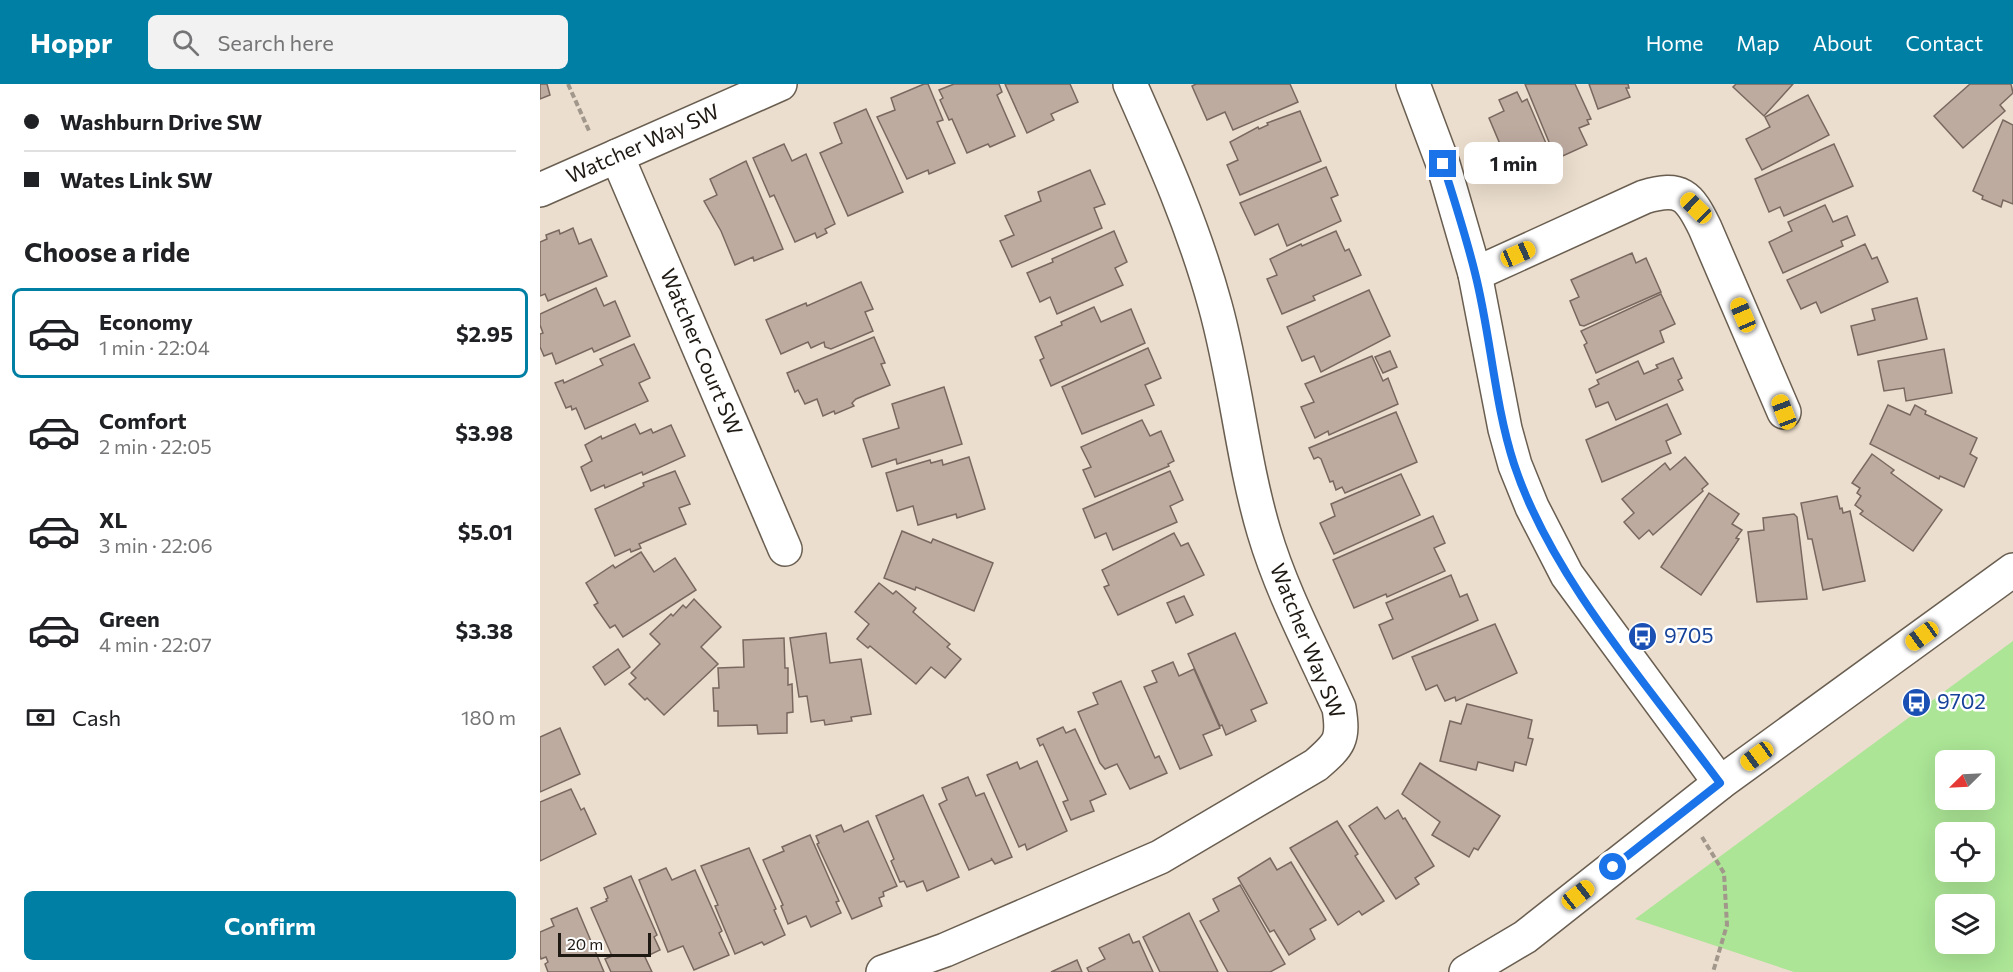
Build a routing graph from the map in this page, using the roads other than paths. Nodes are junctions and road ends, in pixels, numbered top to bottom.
1 (780, 84) edge
2 (1130, 84) edge
3 (1413, 84) edge
4 (610, 159) junction
5 (540, 189) edge
6 (1475, 274) junction
7 (1784, 412) dead end
8 (785, 549) dead end
9 (2013, 570) edge
10 (1720, 783) junction
11 (883, 972) edge
12 (1466, 972) edge

1 - 4 street, Watcher Way SW
2 - 11 street, Watcher Way SW
3 - 6 street
4 - 5 street, Watcher Way SW
4 - 8 street, Watcher Court SW
6 - 7 street
6 - 10 street
9 - 10 street
10 - 12 street

